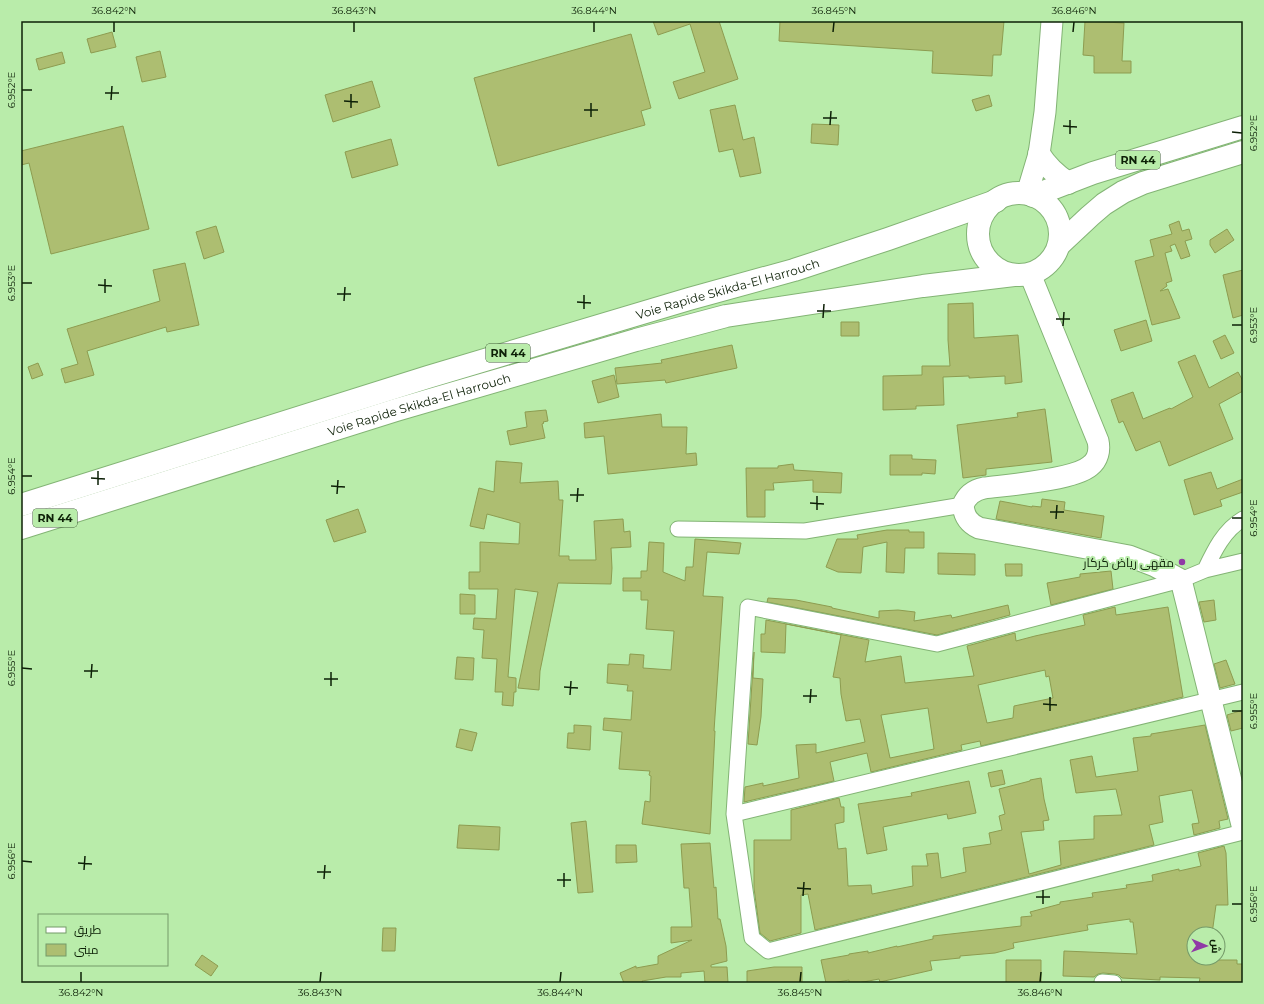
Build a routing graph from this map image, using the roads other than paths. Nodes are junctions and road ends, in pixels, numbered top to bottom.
1 (1052, 21) edge
2 (1243, 127) edge
3 (1039, 154) junction
4 (1241, 156) edge
5 (1068, 183) junction
6 (1030, 195) junction
7 (996, 201) junction
8 (1058, 245) junction
9 (1022, 274) junction
10 (21, 505) edge
11 (963, 505) junction
12 (1243, 519) edge
13 (21, 528) edge
14 (678, 529) dead end
15 (1243, 561) edge
16 (1205, 570) junction
17 (1181, 580) junction
18 (1243, 692) edge
19 (1211, 700) junction
20 (734, 814) junction
21 (1243, 829) edge
22 (1243, 832) edge

1 - 3 street
2 - 5 highway, Voie Rapide Skikda-El Harrouch / RN 44
3 - 5 highway
3 - 6 street
4 - 8 highway, Voie Rapide Skikda-El Harrouch / RN 44
5 - 6 highway, Voie Rapide Skikda-El Harrouch / RN 44
6 - 7 highway, Voie Rapide Skikda-El Harrouch
6 - 8 highway, Voie Rapide Skikda-El Harrouch
7 - 9 highway, Voie Rapide Skikda-El Harrouch
7 - 10 highway, Voie Rapide Skikda-El Harrouch / RN 44
8 - 9 highway, Voie Rapide Skikda-El Harrouch
9 - 11 street
9 - 13 highway, Voie Rapide Skikda-El Harrouch / RN 44
11 - 14 street
11 - 17 street
12 - 16 street
15 - 16 street
16 - 17 street
17 - 19 street
17 - 20 street
18 - 19 street
19 - 20 street
19 - 21 street
20 - 22 street

